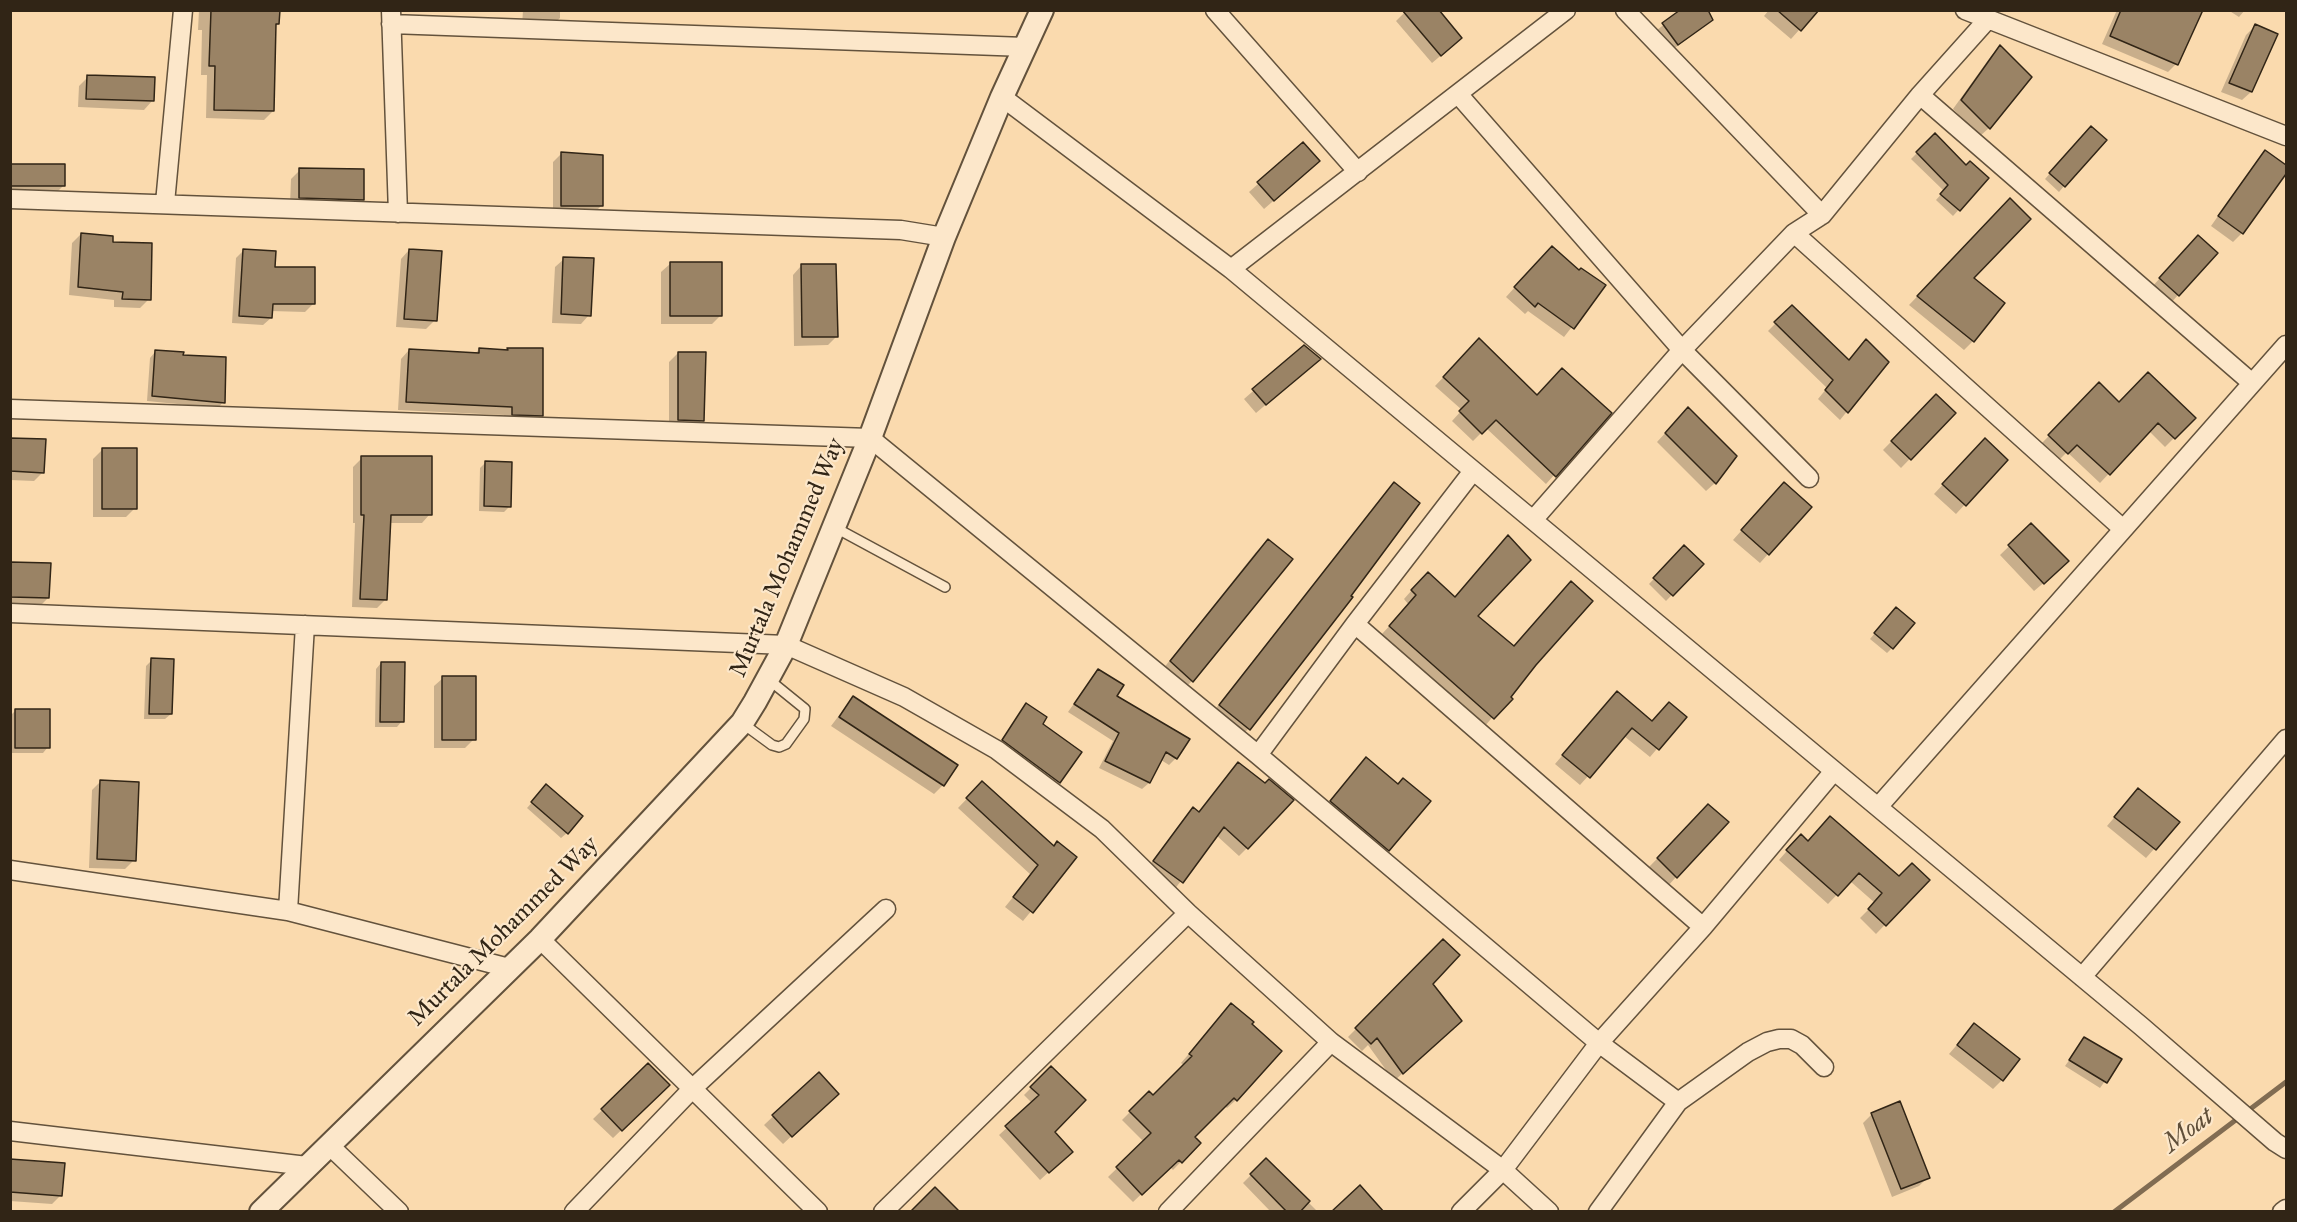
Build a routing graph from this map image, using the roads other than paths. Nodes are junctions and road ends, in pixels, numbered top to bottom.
1 (183, 10) edge
2 (1042, 10) edge
3 (1215, 10) edge
4 (1566, 10) edge
5 (1625, 10) edge
6 (1965, 10) edge
7 (391, 17) edge
8 (1988, 19) junction
9 (1024, 47) junction
10 (1458, 94) junction
11 (1920, 95) junction
12 (1002, 97) junction
13 (2286, 136) edge
14 (1358, 172) junction
15 (10, 199) edge
16 (165, 203) junction
17 (398, 213) junction
18 (1822, 215) junction
19 (1794, 233) junction
20 (944, 237) junction
21 (1231, 269) junction
22 (1682, 350) junction
23 (2285, 350) edge
24 (2252, 383) junction
25 (10, 409) edge
26 (870, 438) junction
27 (1473, 471) junction
28 (1809, 478) dead end
29 (1533, 520) junction
30 (834, 526) junction
31 (2123, 529) junction
32 (945, 587) dead end
33 (10, 613) edge
34 (1355, 624) junction
35 (305, 625) junction
36 (786, 645) junction
37 (768, 679) junction
38 (742, 723) junction
39 (2286, 739) edge
40 (1258, 755) junction
41 (1834, 771) junction
42 (1878, 807) junction
43 (10, 870) edge
44 (886, 909) dead end
45 (288, 911) junction
46 (1188, 913) junction
47 (1703, 927) junction
48 (540, 939) junction
49 (510, 968) junction
50 (2082, 977) junction
51 (1331, 1042) junction
52 (1599, 1042) junction
53 (1824, 1067) dead end
54 (693, 1088) junction
55 (1678, 1102) junction
56 (10, 1131) edge
57 (329, 1145) junction
58 (2281, 1145) edge
59 (307, 1166) junction
60 (1503, 1170) junction
61 (2286, 1209) edge
62 (261, 1212) edge
63 (399, 1212) edge
64 (574, 1212) edge
65 (818, 1212) edge
66 (883, 1212) edge
67 (1168, 1212) edge
68 (1461, 1212) edge
69 (1549, 1212) edge
70 (1598, 1212) edge
71 (2282, 1212) edge

1 - 16 street
2 - 9 street, Murtala Mohammed Way
3 - 14 street
4 - 10 street
5 - 18 street
6 - 8 street
7 - 9 street
7 - 17 street
8 - 11 street
8 - 13 street
9 - 12 street, Murtala Mohammed Way
10 - 14 street
10 - 22 street
11 - 18 street
11 - 24 street
12 - 20 street, Murtala Mohammed Way
12 - 21 street
14 - 21 street
15 - 16 street
16 - 17 street
17 - 20 street
18 - 19 street
19 - 22 street
19 - 31 street
20 - 26 street, Murtala Mohammed Way
21 - 27 street
22 - 28 street
22 - 29 street
23 - 24 street
24 - 31 street
25 - 26 street
26 - 30 street, Murtala Mohammed Way
26 - 40 street
27 - 29 street
27 - 34 street
29 - 41 street
30 - 32 lane
30 - 36 street, Murtala Mohammed Way
31 - 42 street
33 - 35 street
34 - 40 street
34 - 47 street
35 - 36 street
35 - 45 street
36 - 37 street, Murtala Mohammed Way
36 - 46 street
37 - 38 street, Murtala Mohammed Way
37 - 38 lane
38 - 48 street, Murtala Mohammed Way
39 - 50 street
40 - 52 street
41 - 42 street
41 - 47 street
42 - 50 street
43 - 45 street
44 - 54 street
45 - 49 street
46 - 51 street
46 - 66 street
47 - 52 street
48 - 49 street, Murtala Mohammed Way
48 - 54 street
49 - 57 street, Murtala Mohammed Way
50 - 58 street
51 - 60 street
51 - 67 street
52 - 55 street
52 - 60 street
53 - 55 street
54 - 64 street
54 - 65 street
55 - 70 street
56 - 59 street
57 - 59 street, Murtala Mohammed Way
57 - 63 street
59 - 62 street, Murtala Mohammed Way
60 - 68 street
60 - 69 street
61 - 71 street

